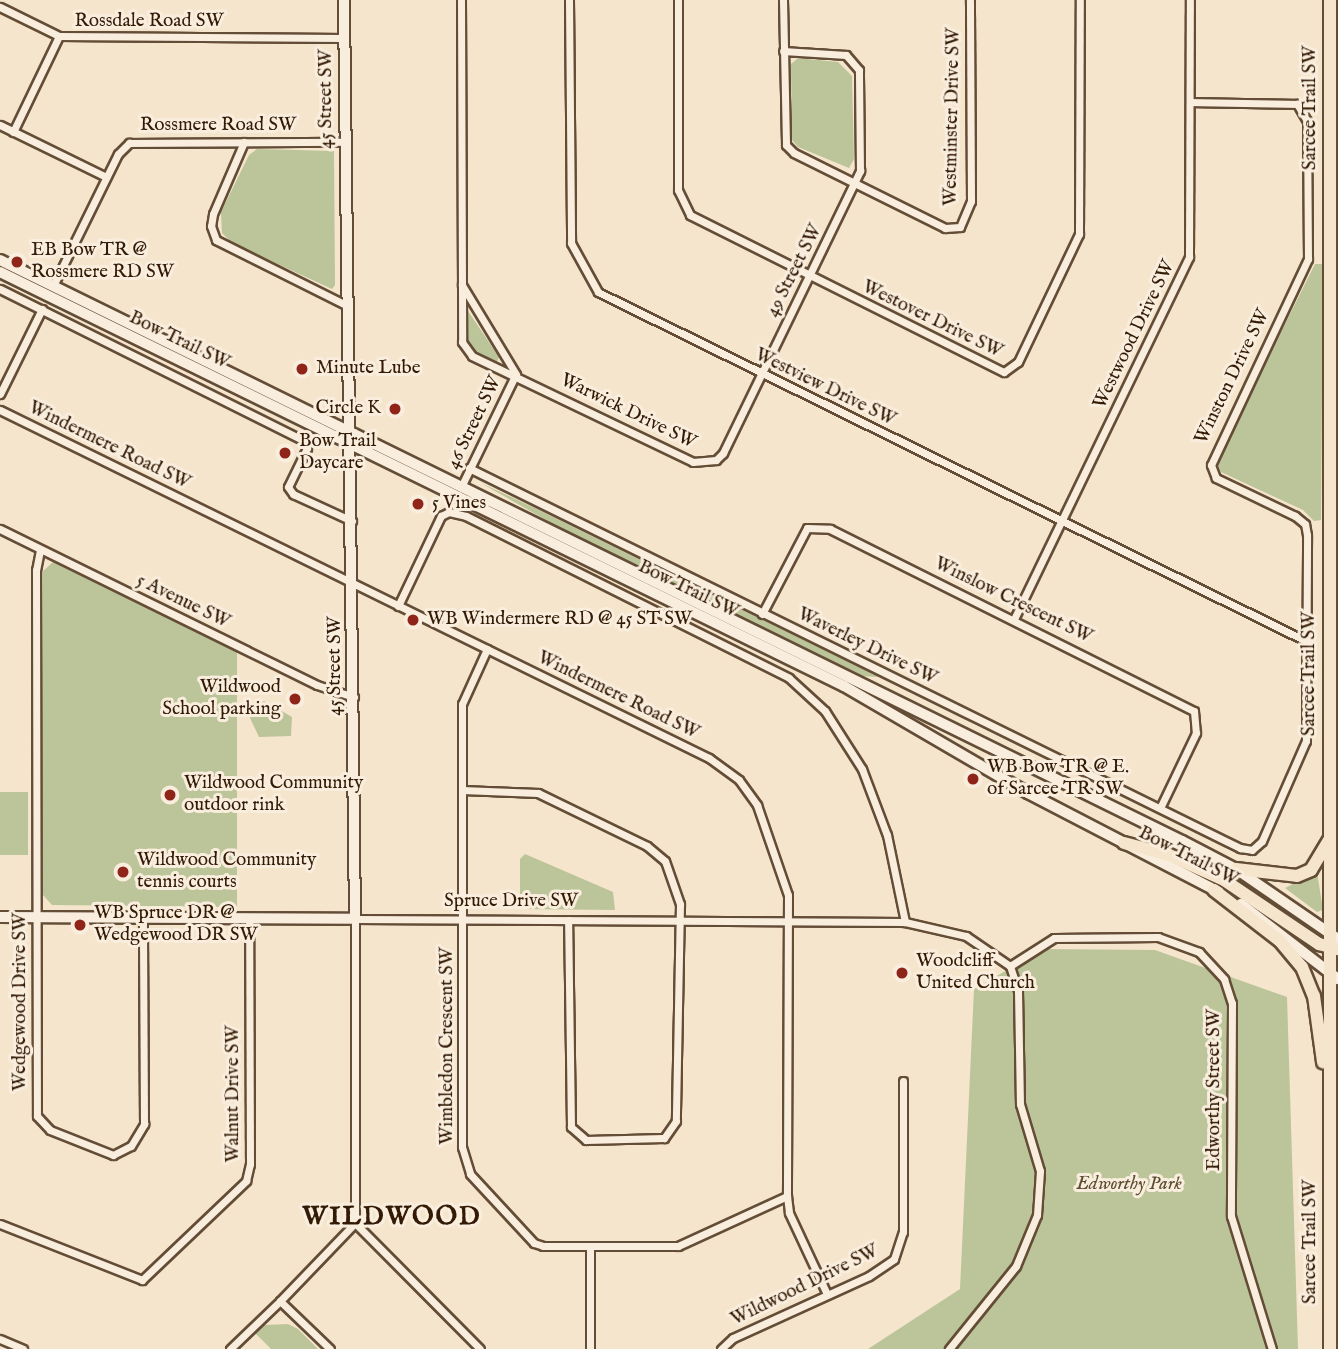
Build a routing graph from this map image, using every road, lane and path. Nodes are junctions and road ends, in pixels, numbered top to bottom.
1 (344, 0) edge
2 (461, 0) edge
3 (569, 0) edge
4 (678, 0) edge
5 (783, 0) edge
6 (970, 0) edge
7 (1080, 0) edge
8 (1190, 0) edge
9 (1330, 0) edge
10 (0, 7) edge
11 (59, 36) junction
12 (344, 38) junction
13 (783, 51) junction
14 (1191, 102) junction
15 (0, 125) edge
16 (13, 132) junction
17 (244, 142) junction
18 (345, 142) junction
19 (106, 177) junction
20 (857, 182) junction
21 (0, 260) edge
22 (0, 272) edge
23 (810, 278) junction
24 (462, 284) junction
25 (53, 286) junction
26 (0, 289) edge
27 (346, 305) junction
28 (42, 309) junction
29 (516, 374) junction
30 (762, 375) junction
31 (0, 394) edge
32 (0, 410) edge
33 (349, 429) junction
34 (350, 445) junction
35 (469, 468) junction
36 (462, 485) junction
37 (353, 522) junction
38 (1062, 522) junction
39 (0, 529) edge
40 (40, 550) junction
41 (354, 584) junction
42 (398, 606) junction
43 (762, 614) junction
44 (1014, 619) junction
45 (1308, 642) junction
46 (487, 649) junction
47 (354, 697) junction
48 (966, 734) junction
49 (954, 748) junction
50 (462, 790) junction
51 (1160, 808) junction
52 (1330, 838) junction
53 (1124, 844) junction
54 (1252, 850) joint
55 (1236, 869) junction
56 (1214, 890) junction
57 (0, 917) edge
58 (36, 917) junction
59 (143, 919) junction
60 (250, 919) junction
61 (355, 919) junction
62 (464, 920) junction
63 (568, 920) junction
64 (677, 921) junction
65 (788, 922) junction
66 (905, 922) junction
67 (1334, 942) edge
68 (1010, 965) junction
69 (1335, 973) edge
70 (903, 1081) dead end
71 (1330, 1099) junction
72 (787, 1196) junction
73 (355, 1223) junction
74 (0, 1224) edge
75 (590, 1246) junction
76 (827, 1294) junction
77 (279, 1301) junction
78 (0, 1339) edge
79 (23, 1349) edge
80 (230, 1349) edge
81 (330, 1349) edge
82 (481, 1349) edge
83 (590, 1349) edge
84 (721, 1349) edge
85 (950, 1349) edge
86 (1272, 1349) edge
87 (1330, 1349) edge

1 - 12 main road, 45 Street SW
2 - 24 street, Warwick Drive SW
3 - 30 street, Westview Drive SW
4 - 23 street, Westover Drive SW
5 - 13 street, Westminster Drive SW
6 - 20 street, Westminster Drive SW
7 - 23 street, Westover Drive SW
8 - 14 street, Westwood Drive SW
9 - 52 highway, Sarcee Trail SW
10 - 11 street
11 - 12 street, Rossdale Road SW
11 - 16 street, Rossdale Road SW
12 - 18 main road, 45 Street SW
13 - 20 street, Westminster Drive SW
13 - 20 street
14 - 38 street, Westwood Drive SW
14 - 45 street, Winston Drive SW
15 - 16 street
16 - 19 street
17 - 18 street, Rossmere Road SW
17 - 19 street, Rossmere Road SW
17 - 27 street
18 - 27 main road, 45 Street SW
19 - 25 street, Rossmere Road SW
20 - 23 street, 49 Street SW
21 - 25 main road, Bow Trail SW
22 - 34 main road, Bow Trail SW
23 - 30 street, 49 Street SW
24 - 29 street
24 - 29 street, Warwick Drive SW
25 - 33 main road, Bow Trail SW
26 - 28 street
27 - 33 main road, 45 Street SW
28 - 31 street
28 - 37 street
29 - 30 street, Warwick Drive SW
29 - 35 street, 46 Street SW
30 - 38 street, Westview Drive SW
32 - 41 street, Windermere Road SW
33 - 34 main road, 45 Street SW
33 - 36 main road, Bow Trail SW
34 - 37 main road, 45 Street SW
34 - 49 main road, Bow Trail SW
35 - 36 street, 46 Street SW
35 - 43 street, Waverley Drive SW
36 - 48 main road, Bow Trail SW
37 - 41 main road, 45 Street SW
38 - 44 street, Westwood Drive SW
38 - 45 street, Westview Drive SW
39 - 40 street, 5 Avenue SW
40 - 47 street, 5 Avenue SW
40 - 58 street, Wedgewood Drive SW
41 - 42 street, Windermere Road SW
41 - 47 main road, 45 Street SW
42 - 46 street, Windermere Road SW
42 - 66 street
43 - 44 street, Winslow Crescent SW
43 - 51 street, Waverley Drive SW
44 - 51 street, Winslow Crescent SW
45 - 54 street, Winston Drive SW
46 - 50 street, Wimbledon Crescent SW
46 - 65 street, Windermere Road SW
47 - 61 main road, 45 Street SW
48 - 49 main road
48 - 55 main road, Bow Trail SW
49 - 53 main road, Bow Trail SW
50 - 62 street, Wimbledon Crescent SW
50 - 64 street
51 - 54 street, Waverley Drive SW
52 - 55 highway
52 - 67 highway, Sarcee Trail SW
53 - 56 main road, Bow Trail SW
53 - 67 highway
55 - 67 main road, Bow Trail SW
56 - 69 main road, Bow Trail SW
56 - 71 highway
57 - 58 main road, Spruce Drive SW
58 - 59 main road, Spruce Drive SW
58 - 59 street, Wedgewood Drive SW
59 - 60 main road, Spruce Drive SW
60 - 61 main road, Spruce Drive SW
60 - 74 street, Walnut Drive SW
61 - 62 street, Spruce Drive SW
61 - 73 street, 45 Street SW
62 - 63 street, Spruce Drive SW
62 - 75 street, Wimbledon Crescent SW
63 - 64 street, Spruce Drive SW
63 - 64 street
64 - 65 street, Spruce Drive SW
65 - 66 street, Spruce Drive SW
65 - 72 street, Windermere Road SW
66 - 68 street, Spruce Drive SW
67 - 69 highway, Sarcee Trail SW
68 - 85 street
68 - 86 street, Edworthy Street SW
69 - 71 highway, Sarcee Trail SW
70 - 76 street, Wildwood Drive SW
71 - 87 highway, Sarcee Trail SW
72 - 75 street, Wimbledon Crescent SW
72 - 76 street, Windermere Road SW
73 - 77 street
73 - 82 street
75 - 83 street
76 - 84 street, Wildwood Drive SW
77 - 80 street
77 - 81 street
78 - 79 street

